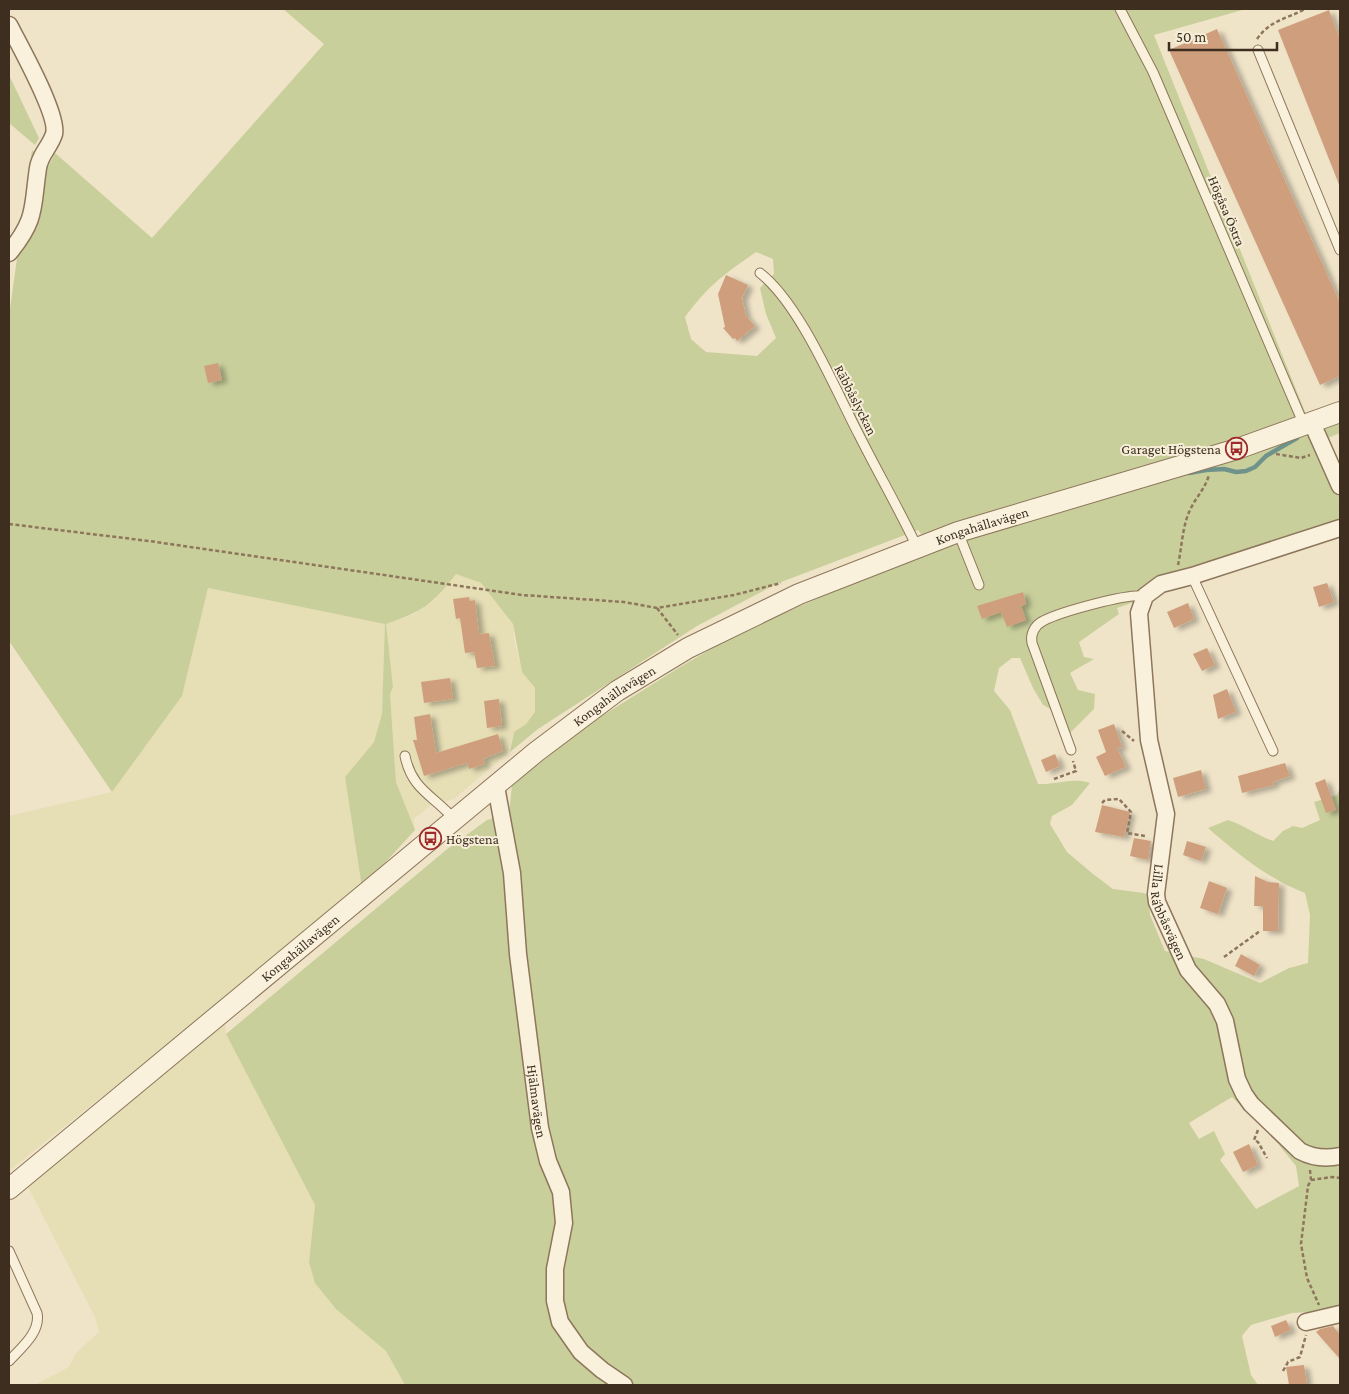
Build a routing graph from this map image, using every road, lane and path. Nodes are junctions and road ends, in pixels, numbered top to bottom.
1 (1120, 9) edge
2 (1305, 9) edge
3 (9, 25) edge
4 (1258, 50) joint
5 (1340, 250) edge
6 (9, 252) edge
7 (760, 273) dead end
8 (1340, 412) edge
9 (1308, 424) junction
10 (1210, 473) dead end
11 (1340, 486) edge
12 (9, 524) edge
13 (1340, 528) edge
14 (958, 532) junction
15 (917, 548) junction
16 (1192, 576) junction
17 (1175, 580) junction
18 (980, 585) dead end
19 (799, 594) junction
20 (1145, 596) junction
21 (657, 608) junction
22 (688, 648) junction
23 (1071, 750) joint
24 (1273, 751) dead end
25 (405, 756) dead end
26 (1054, 779) dead end
27 (492, 787) junction
28 (1102, 803) dead end
29 (454, 819) junction
30 (1145, 836) dead end
31 (1260, 931) dead end
32 (1224, 957) dead end
33 (1266, 1119) junction
34 (1309, 1156) junction
35 (1340, 1156) edge
36 (1267, 1158) dead end
37 (1340, 1178) edge
38 (1311, 1180) junction
39 (9, 1189) edge
40 (9, 1251) edge
41 (1332, 1316) edge
42 (1306, 1322) joint
43 (9, 1361) edge
44 (1283, 1371) dead end
45 (624, 1385) edge

1 - 9 lane, Högåsa Östra
2 - 4 path
3 - 6 street
4 - 5 lane
7 - 15 lane, Räbbåslyckan
8 - 9 street, Kongahällavägen
9 - 11 street
9 - 14 street, Kongahällavägen
10 - 17 path
12 - 21 path
13 - 16 street
14 - 15 street, Kongahällavägen
14 - 18 lane
15 - 19 street, Kongahällavägen
16 - 17 street
16 - 24 lane
17 - 20 street
19 - 21 path
19 - 22 street, Kongahällavägen
20 - 23 lane
20 - 33 street, Lilla Räbbåsvägen
21 - 22 path
22 - 27 street, Kongahällavägen
23 - 26 path
25 - 29 lane
27 - 29 street, Kongahällavägen
27 - 45 street, Hjälmavägen
28 - 30 path
29 - 39 street, Kongahällavägen
31 - 32 path
33 - 34 street, Lilla Räbbåsvägen
33 - 36 path
34 - 35 street
34 - 38 path
37 - 38 path
38 - 41 path
40 - 43 lane
41 - 42 street
42 - 44 path

